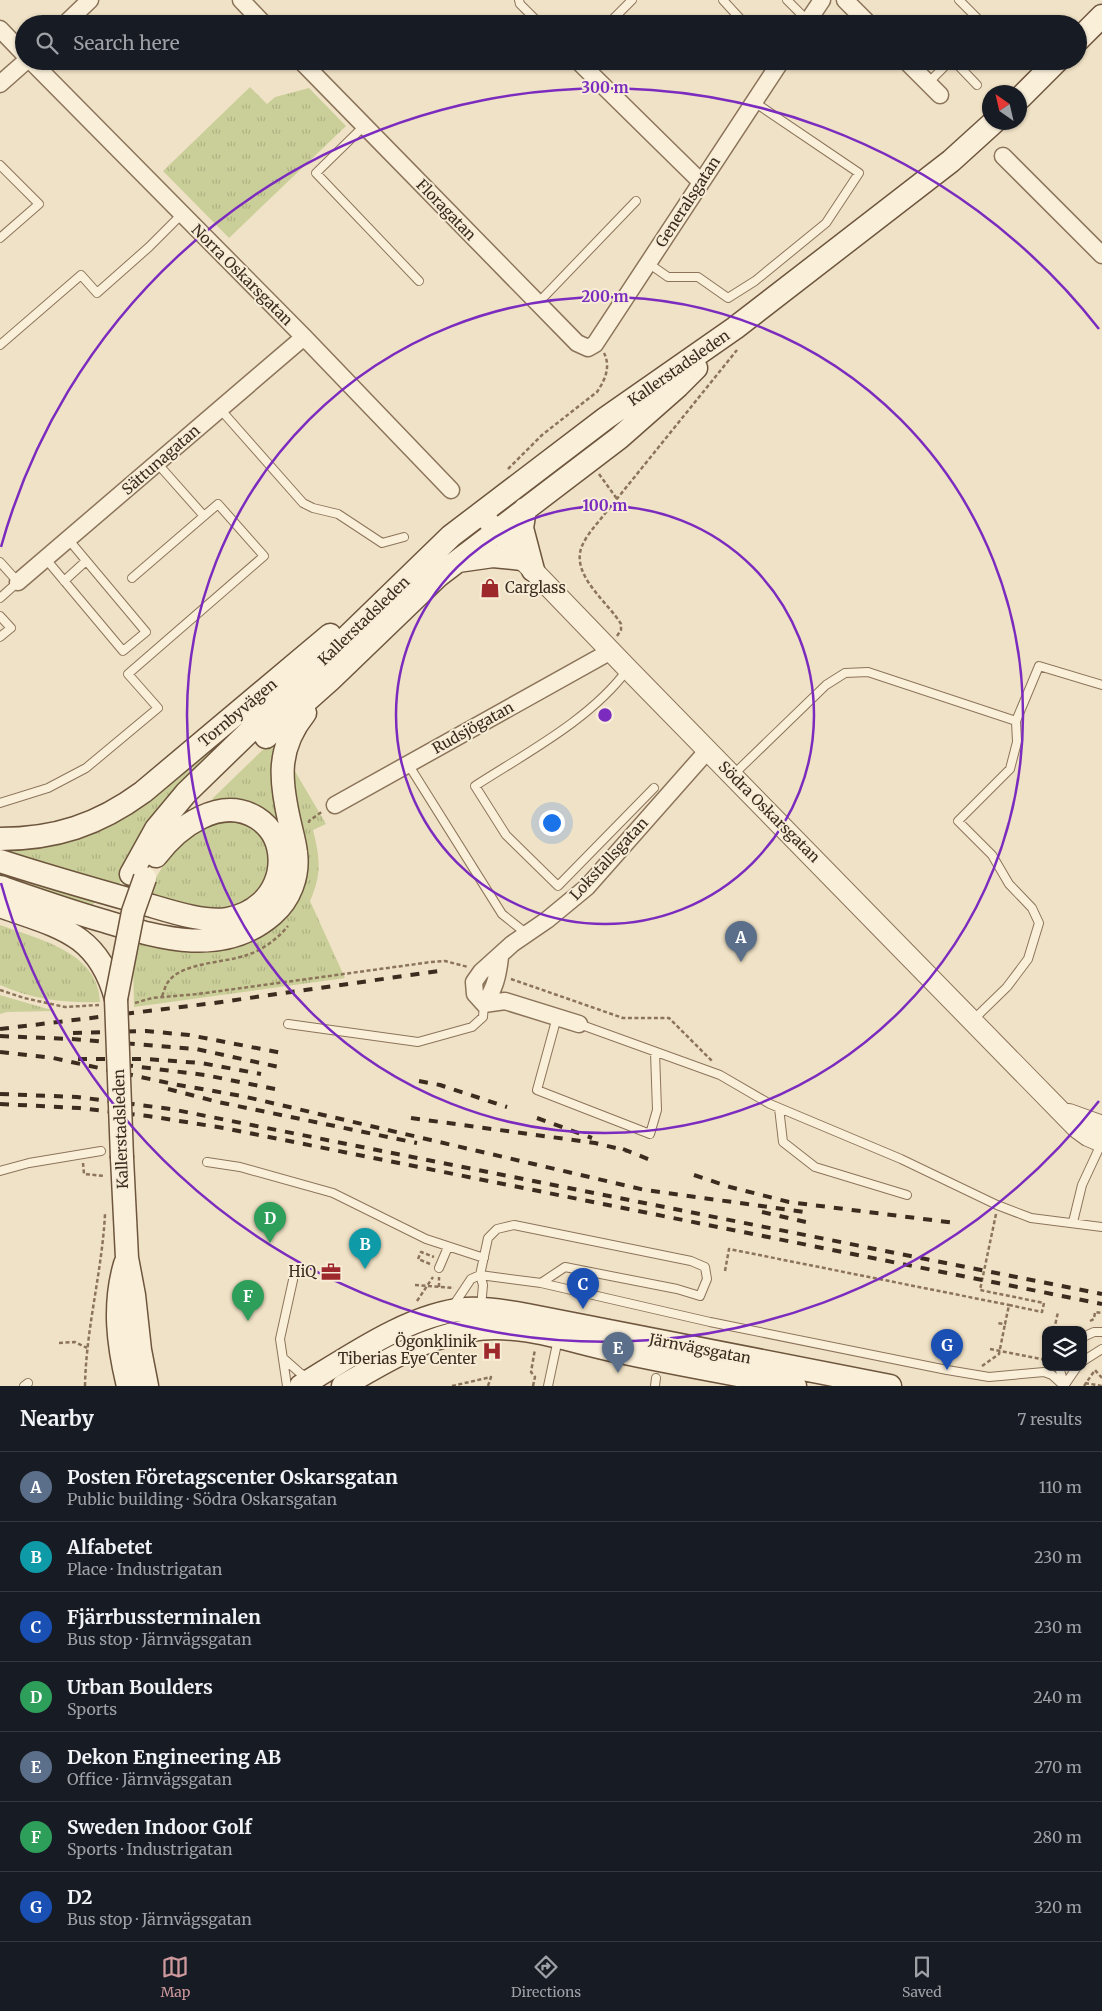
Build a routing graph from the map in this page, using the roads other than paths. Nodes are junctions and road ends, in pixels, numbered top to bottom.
1 (90, 0) edge
2 (241, 0) edge
3 (519, 0) edge
4 (632, 0) edge
5 (723, 0) edge
6 (787, 0) edge
7 (822, 0) edge
8 (846, 0) edge
9 (960, 0) edge
10 (75, 15) edge
11 (255, 15) edge
12 (531, 15) edge
13 (617, 15) edge
14 (737, 15) edge
15 (801, 15) edge
16 (812, 15) edge
17 (860, 15) edge
18 (974, 15) edge
19 (1102, 16) edge
20 (0, 29) edge
21 (1087, 31) edge
22 (15, 45) edge
23 (16, 70) edge
24 (40, 70) edge
25 (310, 70) edge
26 (587, 70) edge
27 (775, 70) edge
28 (915, 70) edge
29 (941, 70) edge
30 (963, 70) edge
31 (1047, 70) edge
32 (928, 83) junction
33 (0, 84) edge
34 (977, 85) dead end
35 (1027, 91) edge
36 (940, 95) dead end
37 (754, 102) junction
38 (364, 126) junction
39 (985, 130) edge
40 (1003, 156) dead end
41 (1, 168) edge
42 (701, 182) junction
43 (636, 202) dead end
44 (182, 214) junction
45 (0, 238) edge
46 (1102, 255) edge
47 (648, 263) junction
48 (419, 280) dead end
49 (538, 304) junction
50 (739, 336) junction
51 (304, 337) junction
52 (595, 344) joint
53 (0, 345) edge
54 (220, 409) junction
55 (157, 462) junction
56 (451, 490) dead end
57 (525, 509) junction
58 (481, 513) junction
59 (204, 516) junction
60 (497, 530) junction
61 (452, 536) junction
62 (404, 537) dead end
63 (68, 539) junction
64 (45, 558) junction
65 (86, 561) junction
66 (457, 561) junction
67 (0, 562) edge
68 (527, 564) junction
69 (132, 578) dead end
70 (64, 581) junction
71 (18, 582) junction
72 (0, 598) edge
73 (0, 616) edge
74 (0, 637) edge
75 (609, 648) junction
76 (628, 669) junction
77 (330, 680) junction
78 (1102, 685) edge
79 (1016, 721) junction
80 (708, 750) junction
81 (408, 764) junction
82 (733, 776) junction
83 (654, 788) dead end
84 (0, 803) edge
85 (335, 805) dead end
86 (0, 839) edge
87 (156, 856) junction
88 (0, 861) edge
89 (138, 876) junction
90 (0, 887) edge
91 (0, 906) edge
92 (527, 934) junction
93 (500, 957) junction
94 (114, 997) junction
95 (484, 1004) junction
96 (557, 1017) junction
97 (973, 1020) junction
98 (288, 1024) dead end
99 (579, 1024) joint
100 (655, 1052) junction
101 (779, 1108) junction
102 (1059, 1109) junction
103 (1102, 1126) edge
104 (1102, 1142) edge
105 (112, 1154) junction
106 (207, 1162) dead end
107 (0, 1171) edge
108 (907, 1195) dead end
109 (1073, 1222) junction
110 (1102, 1227) edge
111 (448, 1247) junction
112 (126, 1258) junction
113 (484, 1258) junction
114 (441, 1264) road end
115 (480, 1275) junction
116 (293, 1280) dead end
117 (541, 1283) junction
118 (465, 1319) junction
119 (567, 1331) junction
120 (1102, 1332) edge
121 (1087, 1335) edge
122 (1102, 1349) edge
123 (140, 1350) junction
124 (283, 1358) junction
125 (1087, 1358) edge
126 (1060, 1371) edge
127 (1074, 1371) edge
128 (124, 1379) edge
129 (351, 1381) edge
130 (306, 1383) edge
131 (147, 1386) edge
132 (160, 1386) edge
133 (287, 1386) edge
134 (548, 1386) edge
135 (795, 1386) edge
136 (890, 1386) edge
137 (1064, 1386) edge

1 - 10 street
2 - 11 street
3 - 12 lane
4 - 13 lane
5 - 14 lane
6 - 15 lane
7 - 16 street
8 - 17 street
9 - 18 lane
19 - 21 main road
20 - 22 street
23 - 33 street
24 - 44 street, Norra Oskarsgatan
25 - 38 street, Floragatan
26 - 42 street
27 - 37 street, Generalsgatan
28 - 32 street
29 - 32 lane
30 - 34 lane
31 - 35 main road
32 - 36 street
37 - 42 street, Generalsgatan
37 - 47 lane
38 - 48 lane
38 - 49 street, Floragatan
39 - 50 main road, Kallerstadsleden
40 - 46 street
41 - 45 lane
42 - 47 street, Generalsgatan
43 - 49 lane
44 - 51 street, Norra Oskarsgatan
44 - 53 lane
47 - 52 street, Generalsgatan
49 - 52 street, Floragatan
50 - 57 main road, Kallerstadsleden
50 - 58 main road, Kallerstadsleden
51 - 54 street, Sättunagatan
51 - 56 street, Norra Oskarsgatan
54 - 55 street, Sättunagatan
54 - 62 lane
55 - 59 lane
55 - 63 street, Sättunagatan
57 - 60 main road, Kallerstadsleden
57 - 68 main road
58 - 60 street, Södra Oskarsgatan
58 - 61 main road, Kallerstadsleden
59 - 69 lane
59 - 84 lane
60 - 66 main road, Kallerstadsleden
60 - 68 street, Södra Oskarsgatan
61 - 86 main road, Tornbyvägen
61 - 89 main road, Kallerstadsleden
63 - 64 street, Sättunagatan
63 - 65 lane
64 - 70 lane
64 - 71 street, Sättunagatan
65 - 70 lane
65 - 70 lane
66 - 68 main road
66 - 77 main road, Kallerstadsleden
67 - 71 lane
68 - 75 street, Södra Oskarsgatan
71 - 72 lane
73 - 74 lane
75 - 76 street, Södra Oskarsgatan
75 - 81 street, Rudsjögatan
76 - 80 street, Södra Oskarsgatan
76 - 83 lane
77 - 87 main road, Kallerstadsleden
77 - 90 main road
78 - 79 lane
79 - 82 lane
79 - 97 lane
80 - 82 street, Södra Oskarsgatan
80 - 92 street, Lokstallsgatan
81 - 85 street, Rudsjögatan
81 - 92 lane
82 - 97 street, Södra Oskarsgatan
87 - 88 main road
87 - 89 main road, Kallerstadsleden
89 - 94 main road, Kallerstadsleden
91 - 94 main road
92 - 93 street, Lokstallsgatan
93 - 95 street
93 - 95 street, Lokstallsgatan
94 - 105 main road, Kallerstadsleden, bridge
95 - 96 street
95 - 98 lane
96 - 99 street
96 - 100 lane
97 - 102 street, Södra Oskarsgatan
99 - 100 lane
100 - 101 lane
101 - 108 lane
101 - 109 lane
102 - 103 street, Södra Oskarsgatan
102 - 104 street, Södra Oskarsgatan
104 - 109 lane
105 - 107 lane
105 - 112 main road, Kallerstadsleden
106 - 111 lane
109 - 110 lane
111 - 113 lane
111 - 114 lane
112 - 123 main road, Kallerstadsleden
112 - 128 main road, Kallerstadsleden
113 - 115 lane
113 - 117 lane
115 - 117 lane
115 - 118 lane
115 - 118 lane
116 - 124 lane
117 - 137 lane
118 - 119 main road, Järnvägsgatan
118 - 119 main road, Järnvägsgatan
118 - 129 main road, Järnvägsgatan
118 - 130 main road
119 - 134 lane
119 - 135 main road, Järnvägsgatan
119 - 136 main road, Järnvägsgatan
120 - 121 lane
122 - 125 lane
123 - 131 main road, Kallerstadsleden
123 - 132 main road
124 - 130 lane
124 - 133 lane
126 - 137 lane
127 - 137 lane

